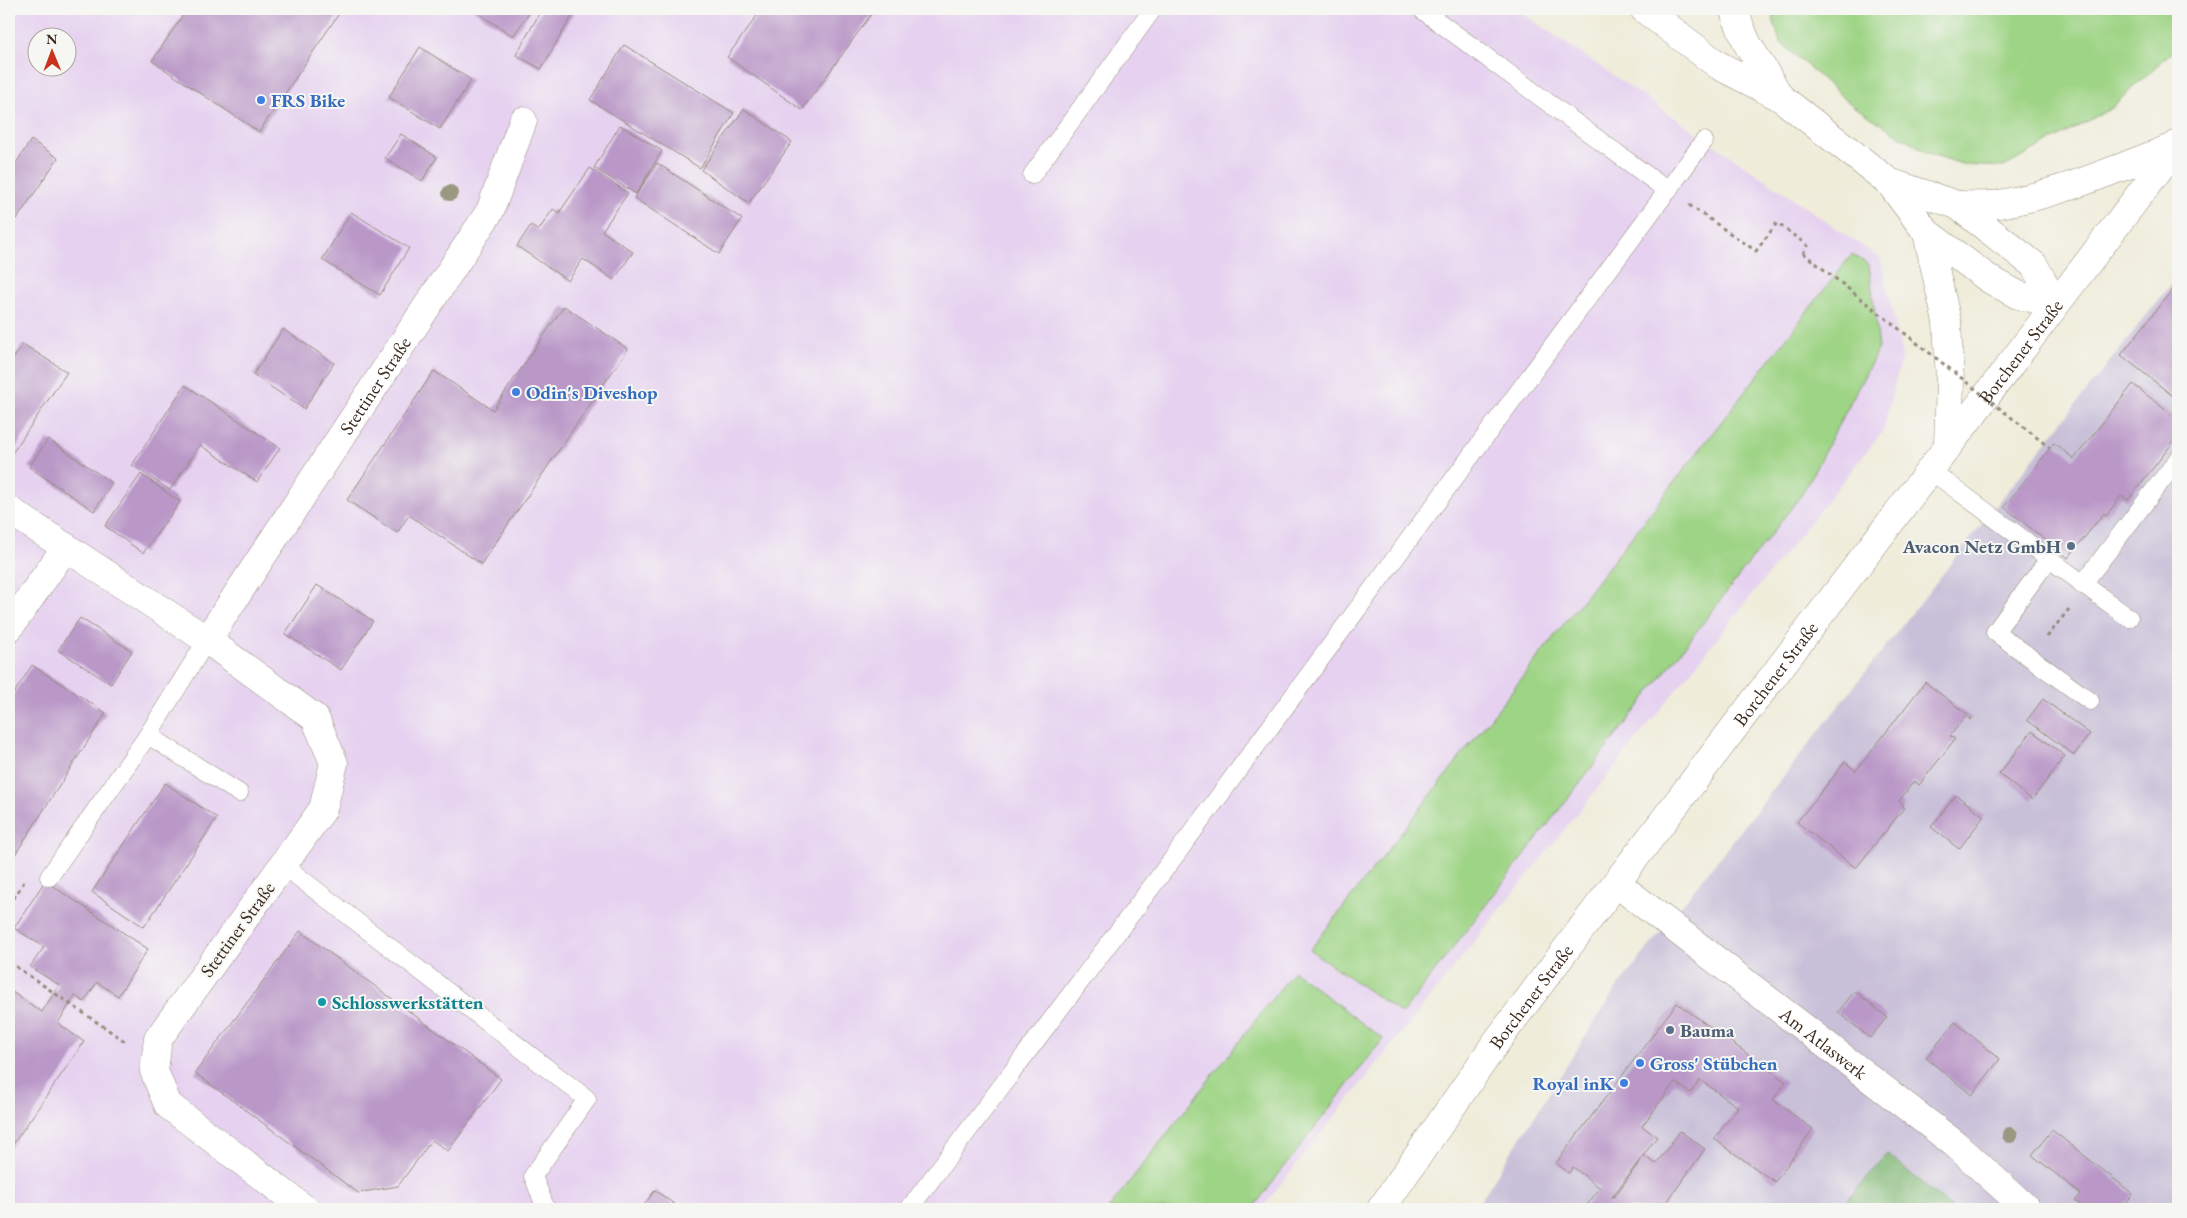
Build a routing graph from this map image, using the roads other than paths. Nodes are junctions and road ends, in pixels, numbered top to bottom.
1 (1152, 9) edge
2 (1421, 9) edge
3 (1644, 9) edge
4 (1733, 9) edge
5 (1780, 97) junction
6 (524, 121) dead end
7 (1704, 140) dead end
8 (2177, 145) edge
9 (1032, 175) dead end
10 (1889, 182) junction
11 (1668, 191) junction
12 (1957, 205) junction
13 (1927, 233) junction
14 (2055, 304) junction
15 (1948, 445) junction
16 (2178, 459) edge
17 (1930, 470) junction
18 (9, 510) edge
19 (66, 547) junction
20 (2048, 560) junction
21 (2082, 585) junction
22 (2129, 618) dead end
23 (9, 628) edge
24 (207, 640) junction
25 (2090, 701) dead end
26 (148, 735) junction
27 (239, 793) dead end
28 (283, 865) junction
29 (48, 877) dead end
30 (1616, 883) junction
31 (305, 1209) edge
32 (546, 1209) edge
33 (909, 1209) edge
34 (1381, 1209) edge
35 (2027, 1209) edge

1 - 9 lane
2 - 11 lane
3 - 5 main road
4 - 5 main road
5 - 10 main road
6 - 24 main road, Stettiner Straße
7 - 11 lane
8 - 12 main road
8 - 14 main road, Borchener Straße
10 - 12 main road
10 - 13 main road
11 - 33 lane
12 - 14 main road
13 - 14 main road
13 - 15 main road
14 - 15 main road, Borchener Straße
15 - 17 main road, Borchener Straße
16 - 21 lane
17 - 20 lane
17 - 30 main road, Borchener Straße
18 - 19 main road, Stettiner Straße
19 - 23 main road
19 - 24 main road, Stettiner Straße
20 - 21 lane
20 - 25 lane
21 - 22 lane
24 - 26 lane
24 - 28 main road, Stettiner Straße
26 - 27 lane
26 - 29 lane
28 - 31 main road, Stettiner Straße
28 - 32 lane
30 - 34 main road, Borchener Straße
30 - 35 main road, Am Atlaswerk

